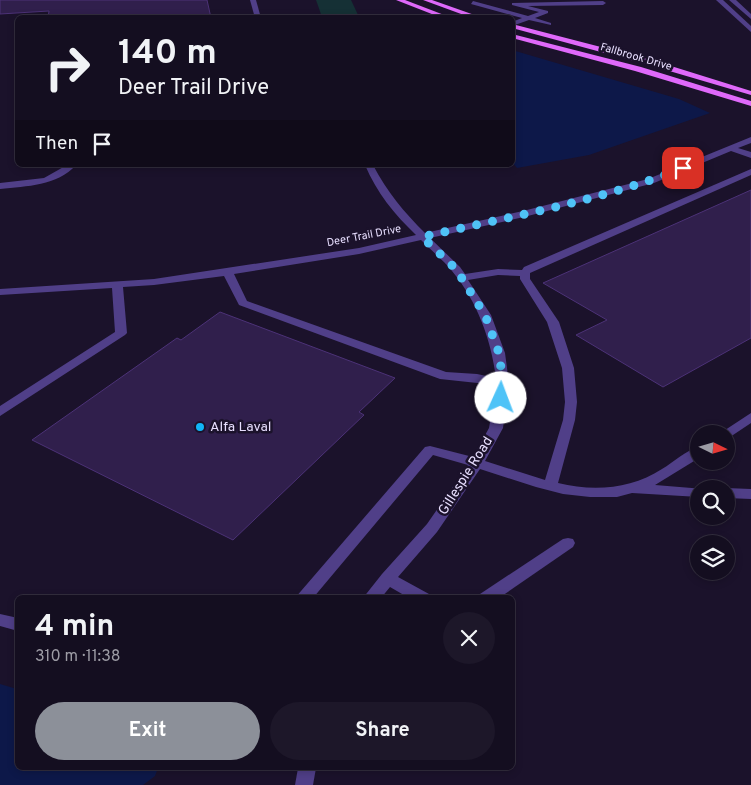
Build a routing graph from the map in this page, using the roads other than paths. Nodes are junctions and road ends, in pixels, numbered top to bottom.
1 (253, 0) edge
2 (414, 0) edge
3 (426, 0) edge
4 (610, 0) edge
5 (719, 0) edge
6 (732, 0) edge
7 (402, 1) edge
8 (473, 3) dead end
9 (603, 3) junction
10 (573, 11) dead end
11 (545, 12) junction
12 (554, 12) dead end
13 (257, 15) edge
14 (441, 15) edge
15 (471, 15) edge
16 (751, 17) edge
17 (528, 18) junction
18 (515, 24) edge
19 (549, 24) dead end
20 (515, 26) edge
21 (751, 30) edge
22 (515, 37) edge
23 (585, 45) junction
24 (572, 51) junction
25 (751, 93) edge
26 (751, 104) edge
27 (751, 140) edge
28 (732, 149) junction
29 (751, 155) edge
30 (70, 167) edge
31 (370, 167) edge
32 (751, 172) edge
33 (0, 186) edge
34 (422, 237) junction
35 (228, 272) junction
36 (525, 272) junction
37 (462, 278) junction
38 (117, 285) junction
39 (0, 292) edge
40 (503, 383) junction
41 (0, 412) edge
42 (751, 416) edge
43 (735, 427) edge
44 (690, 457) edge
45 (476, 464) junction
46 (550, 485) junction
47 (627, 489) junction
48 (690, 492) edge
49 (735, 493) edge
50 (751, 494) edge
51 (568, 543) dead end
52 (387, 578) junction
53 (306, 595) edge
54 (373, 595) edge
55 (418, 595) edge
56 (490, 595) edge
57 (0, 620) edge
58 (15, 624) edge
59 (307, 770) edge
60 (304, 785) edge

1 - 13 street
2 - 7 main road
3 - 15 main road
4 - 9 street
5 - 21 street
6 - 16 street
7 - 14 main road
8 - 17 street
9 - 10 street
9 - 11 street
11 - 12 street
11 - 17 street
17 - 18 street
17 - 19 street
20 - 23 main road, Fallbrook Drive
22 - 24 main road, Fallbrook Drive
23 - 24 main road
23 - 25 main road, Fallbrook Drive
24 - 26 main road, Fallbrook Drive
27 - 28 street, Deer Trail Drive
28 - 29 street
28 - 34 street, Deer Trail Drive
30 - 33 street
31 - 34 street, Gillespie Road
32 - 36 street
34 - 35 street, Deer Trail Drive
34 - 37 street, Gillespie Road
35 - 38 street, Deer Trail Drive
35 - 40 street
36 - 37 street
36 - 46 street
37 - 40 street, Gillespie Road
38 - 39 street, Deer Trail Drive
38 - 41 street
40 - 45 street, Gillespie Road
42 - 43 street
44 - 47 street
45 - 46 street
45 - 52 street, Gillespie Road
45 - 53 street
46 - 47 street
47 - 48 street
49 - 50 street
51 - 56 street
52 - 54 street, Gillespie Road
52 - 55 street
57 - 58 street
59 - 60 street

